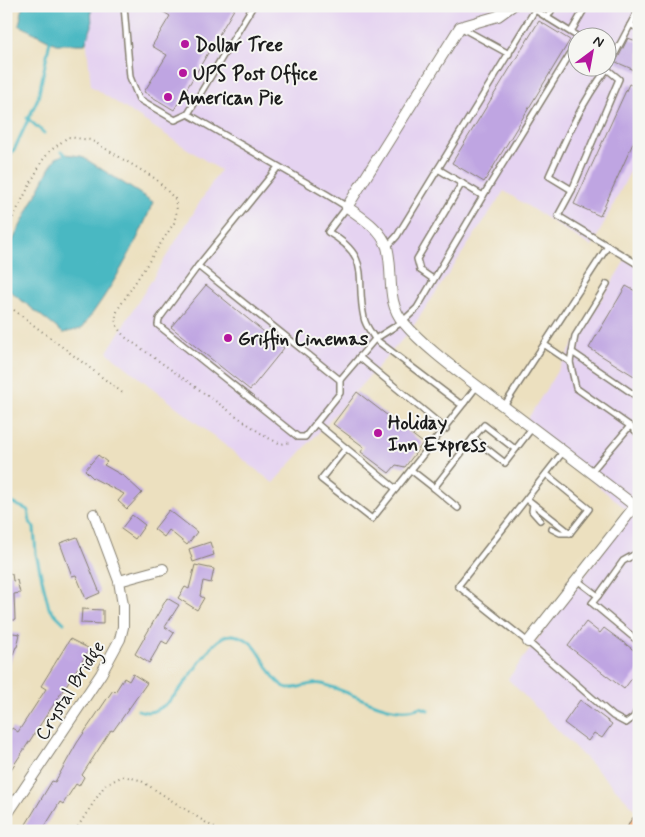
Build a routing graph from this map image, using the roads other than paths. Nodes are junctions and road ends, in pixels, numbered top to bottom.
1 (124, 6) edge
2 (253, 6) edge
3 (512, 6) edge
4 (529, 6) edge
5 (554, 6) edge
6 (586, 6) edge
7 (639, 8) edge
8 (535, 10) junction
9 (547, 18) junction
10 (630, 25) junction
11 (460, 27) junction
12 (573, 28) edge
13 (639, 28) edge
14 (568, 30) edge
15 (618, 48) edge
16 (508, 54) junction
17 (568, 57) edge
18 (601, 78) edge
19 (618, 78) edge
20 (188, 114) junction
21 (278, 167) junction
22 (438, 170) junction
23 (462, 184) junction
24 (572, 190) junction
25 (483, 196) junction
26 (347, 207) junction
27 (608, 246) junction
28 (387, 247) junction
29 (639, 265) edge
30 (198, 266) junction
31 (433, 279) junction
32 (607, 284) dead end
33 (402, 322) junction
34 (375, 339) junction
35 (545, 345) junction
36 (572, 352) junction
37 (359, 357) junction
38 (570, 362) junction
39 (340, 380) junction
40 (477, 386) junction
41 (639, 398) edge
42 (464, 404) junction
43 (504, 406) junction
44 (316, 423) junction
45 (630, 426) junction
46 (532, 428) junction
47 (446, 429) junction
48 (639, 434) edge
49 (473, 438) junction
50 (346, 448) junction
51 (515, 450) junction
52 (564, 451) junction
53 (411, 470) junction
54 (591, 472) junction
55 (546, 474) junction
56 (434, 488) junction
57 (396, 489) junction
58 (526, 498) junction
59 (533, 504) junction
60 (637, 507) edge
61 (458, 508) dead end
62 (94, 514) dead end
63 (540, 520) dead end
64 (552, 529) dead end
65 (570, 533) junction
66 (639, 552) edge
67 (164, 569) dead end
68 (577, 580) junction
69 (119, 581) junction
70 (598, 596) junction
71 (528, 642) junction
72 (639, 642) edge
73 (639, 706) edge
74 (6, 816) edge
75 (639, 825) edge
76 (636, 831) edge

1 - 20 lane
2 - 20 lane
3 - 11 street
4 - 8 lane
5 - 9 lane
6 - 12 lane
7 - 10 lane
8 - 9 lane
8 - 16 lane
9 - 14 lane
10 - 13 lane
10 - 15 lane
11 - 16 lane
11 - 26 street
16 - 22 lane
17 - 25 lane
18 - 24 lane
19 - 24 lane
20 - 21 lane
21 - 26 lane
21 - 30 lane
22 - 23 lane
22 - 28 lane
23 - 25 lane
23 - 31 lane
24 - 27 lane
25 - 31 lane
26 - 28 street
26 - 34 lane
27 - 29 lane
27 - 35 lane
28 - 33 street
30 - 39 lane
30 - 44 lane
31 - 33 lane
32 - 36 lane
33 - 34 lane
33 - 40 street
34 - 37 lane
34 - 42 lane
35 - 38 lane
35 - 43 lane
36 - 38 lane
36 - 41 lane
37 - 39 lane
37 - 47 lane
38 - 45 lane
39 - 44 lane
40 - 42 lane
40 - 43 street
42 - 47 lane
43 - 46 street
44 - 50 lane
45 - 48 lane
45 - 54 lane
46 - 51 lane
46 - 52 street
47 - 53 lane
49 - 51 lane
49 - 51 lane
49 - 56 lane
50 - 57 lane
50 - 57 lane
52 - 54 street
52 - 55 lane
53 - 56 lane
53 - 57 lane
54 - 60 street
55 - 58 lane
55 - 65 lane
56 - 61 lane
58 - 59 lane
58 - 71 lane
59 - 63 lane
59 - 65 lane
60 - 68 street
62 - 69 street, Crystal Bridge
64 - 65 lane
66 - 70 lane
67 - 69 street
68 - 70 lane
68 - 71 street
69 - 74 street, Crystal Bridge
70 - 72 lane
71 - 73 lane
75 - 76 highway

